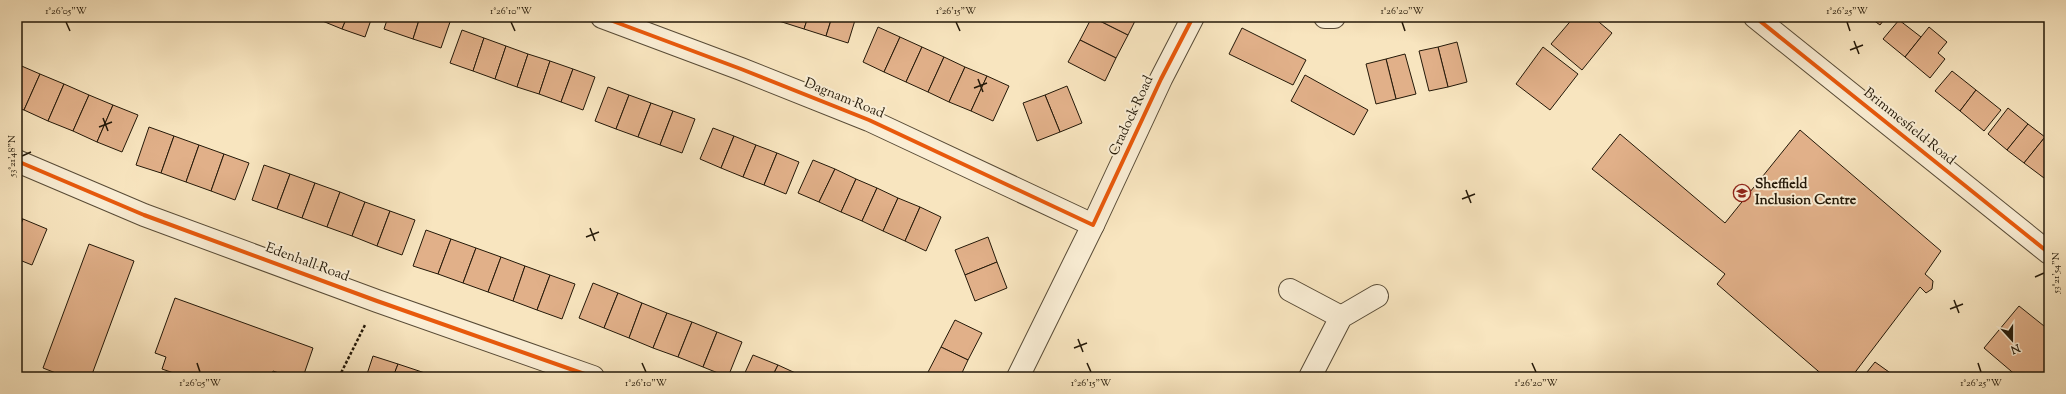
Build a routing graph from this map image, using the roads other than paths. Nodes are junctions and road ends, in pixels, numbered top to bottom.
1 (602, 17) edge
2 (1193, 17) edge
3 (1325, 17) edge
4 (1334, 17) edge
5 (1755, 17) edge
6 (17, 161) edge
7 (1093, 225) junction
8 (2049, 254) edge
9 (1290, 290) dead end
10 (1377, 296) dead end
11 (1341, 317) junction
12 (593, 377) edge
13 (1018, 377) edge
14 (1310, 377) edge

1 - 7 street, Dagnam Road
2 - 7 street, Cradock Road
3 - 4 street
5 - 8 street, Brimmesfield Road
6 - 12 street, Edenhall Road
7 - 13 street, Cradock Road
9 - 11 street
10 - 11 street
11 - 14 street

